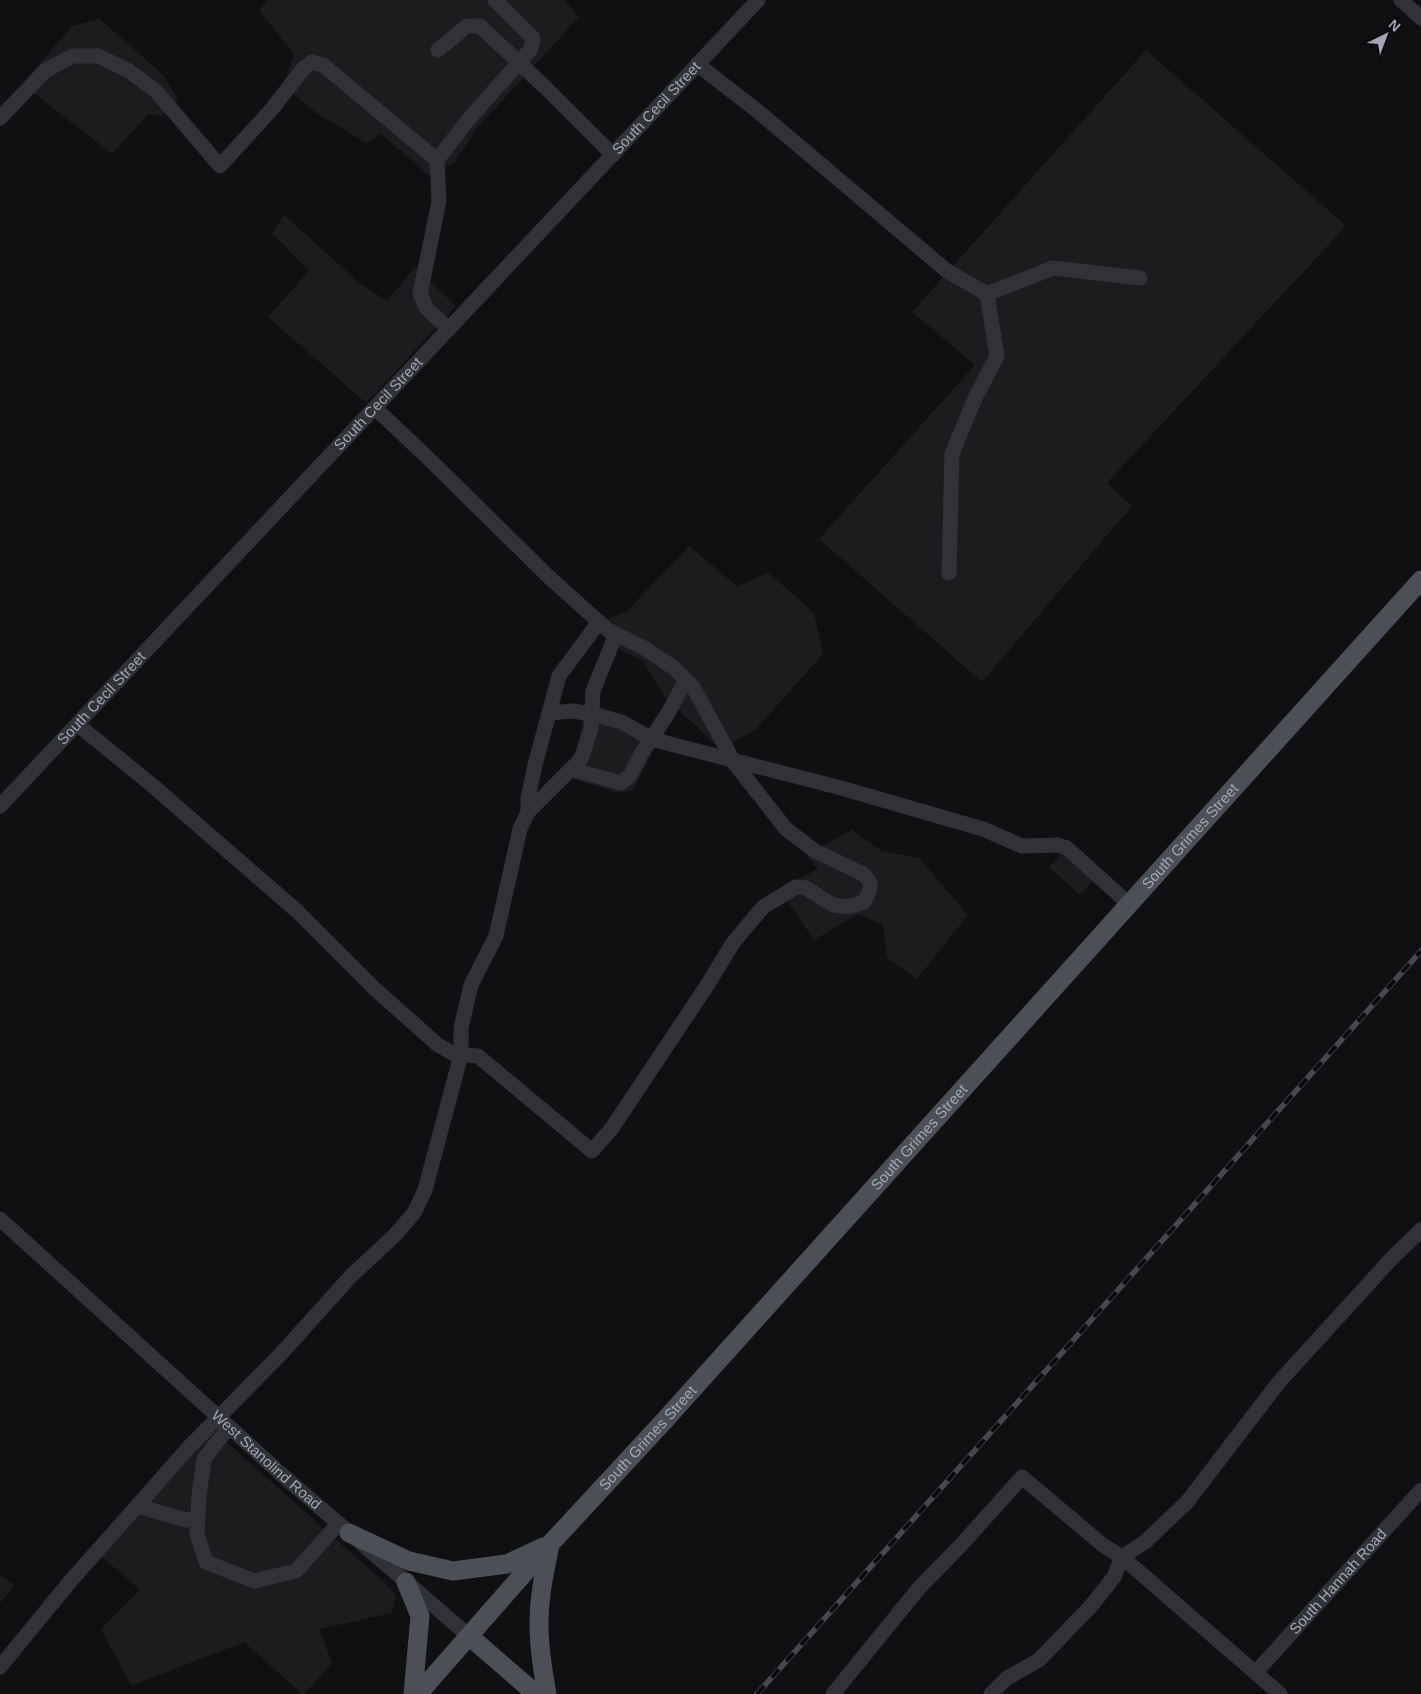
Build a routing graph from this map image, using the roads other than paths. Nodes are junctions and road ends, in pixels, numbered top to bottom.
1 (494, 0) edge
2 (758, 0) edge
3 (1401, 0) edge
4 (1421, 18) edge
5 (438, 50) dead end
6 (518, 63) junction
7 (697, 64) junction
8 (0, 118) edge
9 (613, 154) junction
10 (437, 160) junction
11 (1140, 278) dead end
12 (988, 294) junction
13 (449, 329) junction
14 (375, 408) junction
15 (949, 573) dead end
16 (1421, 580) edge
17 (599, 622) junction
18 (616, 634) junction
19 (686, 680) junction
20 (550, 714) junction
21 (591, 714) junction
22 (77, 724) junction
23 (651, 738) junction
24 (732, 759) junction
25 (571, 769) junction
26 (1, 804) edge
27 (528, 812) junction
28 (1129, 904) junction
29 (461, 1055) junction
30 (0, 1219) edge
31 (1421, 1230) edge
32 (223, 1422) junction
33 (1421, 1490) edge
34 (137, 1506) junction
35 (198, 1518) junction
36 (343, 1529) junction
37 (551, 1543) junction
38 (1122, 1557) junction
39 (406, 1582) junction
40 (469, 1636) junction
41 (0, 1666) edge
42 (1256, 1672) junction
43 (413, 1694) edge
44 (418, 1694) edge
45 (536, 1694) edge
46 (547, 1694) edge
47 (832, 1694) edge
48 (991, 1694) edge
49 (1280, 1694) edge

1 - 6 street
2 - 7 street, South Cecil Street
3 - 4 street
5 - 6 street
6 - 9 street
6 - 10 street
7 - 9 street, South Cecil Street
7 - 12 street
8 - 10 street
9 - 13 street, South Cecil Street
10 - 13 street
11 - 12 street
12 - 15 street
13 - 14 street, South Cecil Street
14 - 17 street
14 - 22 street, South Cecil Street
16 - 28 main road, South Grimes Street
17 - 18 street
17 - 20 street
18 - 19 street
18 - 21 street
19 - 23 street
19 - 24 street
20 - 21 street
20 - 27 street
21 - 23 street
21 - 25 street
22 - 26 street, South Cecil Street
22 - 29 street
23 - 24 street
23 - 25 street
24 - 28 street
24 - 29 street
25 - 27 street
27 - 29 street
28 - 37 main road, South Grimes Street
29 - 32 street
30 - 32 street, West Stanolind Road
31 - 38 street
32 - 34 street
32 - 35 street
32 - 36 street, West Stanolind Road
33 - 42 street, South Hannah Road
34 - 35 street
34 - 41 street
35 - 36 street
36 - 37 main road
36 - 39 street, West Stanolind Road
37 - 40 main road, South Grimes Street
37 - 46 main road
38 - 42 street
38 - 47 street
38 - 48 street
39 - 40 street, West Stanolind Road
39 - 43 main road
40 - 44 main road, South Grimes Street
40 - 45 main road, West Stanolind Road
42 - 49 street

